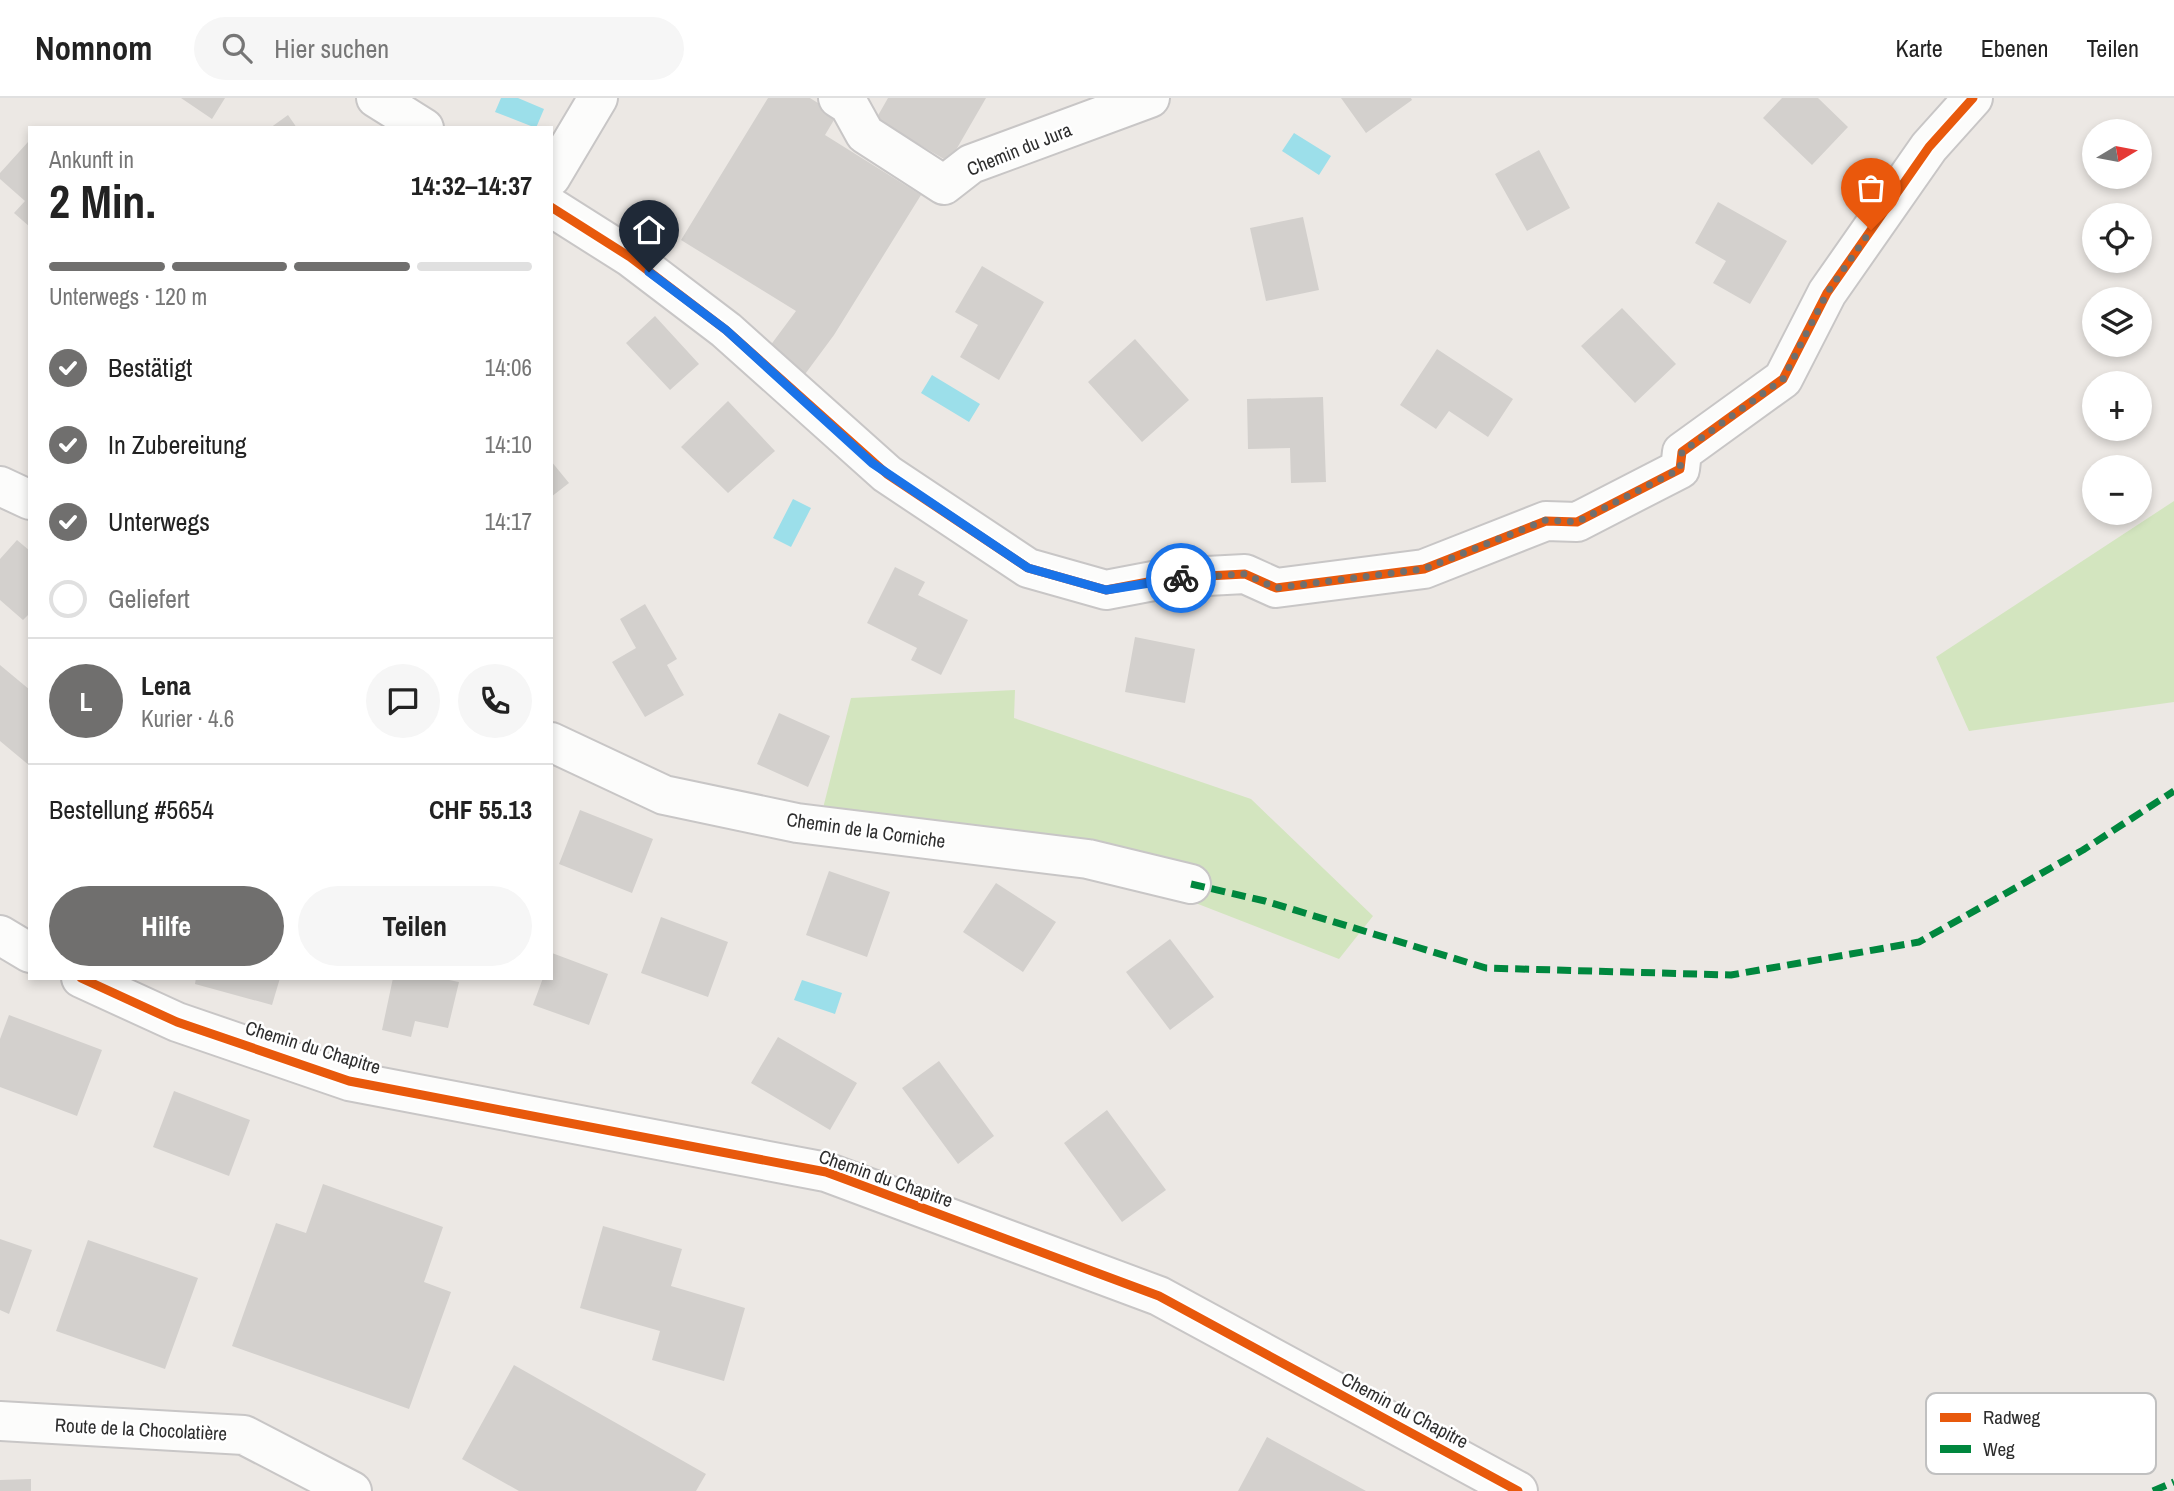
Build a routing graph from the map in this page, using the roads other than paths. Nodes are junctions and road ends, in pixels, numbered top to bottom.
1 (376, 98) edge
2 (598, 98) edge
3 (838, 98) edge
4 (1150, 98) edge
5 (1973, 98) edge
6 (421, 126) edge
7 (553, 174) edge
8 (553, 208) edge
9 (0, 486) edge
10 (28, 499) edge
11 (553, 743) edge
12 (1191, 884) dead end
13 (0, 935) edge
14 (28, 952) edge
15 (85, 980) edge
16 (0, 1421) edge
17 (352, 1491) edge
18 (1518, 1491) edge

1 - 6 street
2 - 7 street
3 - 4 street, Chemin du Jura
5 - 8 street
9 - 10 street
11 - 12 street, Chemin de la Corniche
13 - 14 street
15 - 18 street, Chemin du Chapitre
16 - 17 street, Route de la Chocolatière

